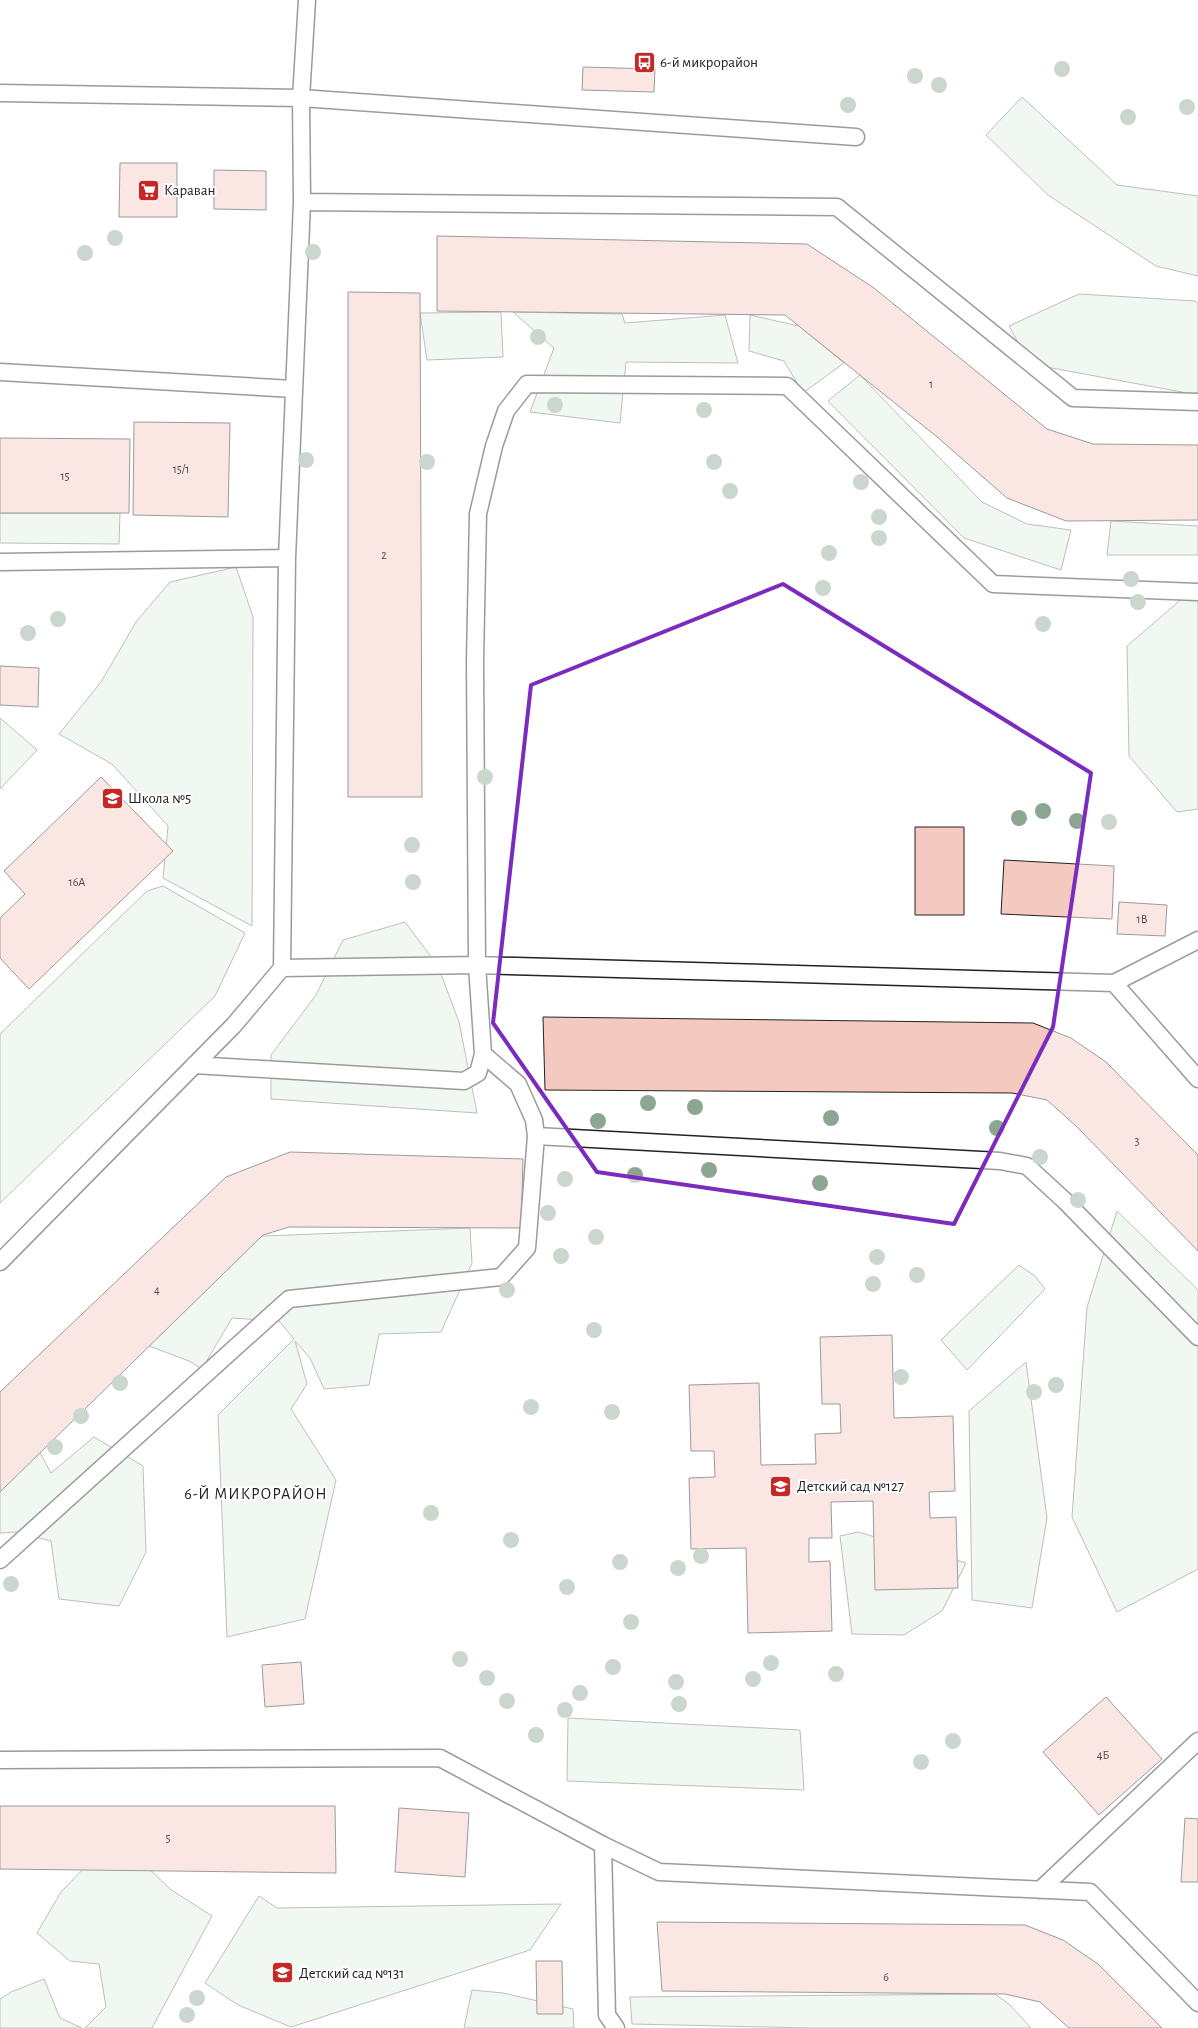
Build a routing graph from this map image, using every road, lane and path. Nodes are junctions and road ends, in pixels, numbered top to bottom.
1 (307, 0) edge
2 (0, 93) edge
3 (301, 98) junction
4 (856, 137) dead end
5 (302, 202) junction
6 (0, 372) edge
7 (293, 389) junction
8 (1198, 402) edge
9 (287, 558) junction
10 (0, 562) edge
11 (1198, 592) edge
12 (1198, 940) edge
13 (477, 965) junction
14 (282, 968) junction
15 (1114, 983) junction
16 (483, 1054) junction
17 (194, 1065) junction
18 (1198, 1079) edge
19 (536, 1136) junction
20 (0, 1262) edge
21 (1198, 1338) edge
22 (0, 1560) edge
23 (1198, 1741) edge
24 (0, 1760) edge
25 (602, 1845) junction
26 (1040, 1890) junction
27 (1198, 2003) edge
28 (616, 2028) edge

1 - 3 lane
2 - 3 lane
3 - 4 lane
3 - 5 lane
5 - 7 lane
5 - 8 lane
6 - 7 lane
7 - 9 lane
9 - 10 lane
9 - 14 lane
11 - 13 lane
12 - 15 lane
13 - 14 lane
13 - 15 lane
13 - 16 lane
14 - 17 lane
15 - 18 lane
16 - 17 lane
16 - 19 lane
17 - 20 lane
19 - 21 lane
19 - 22 lane
23 - 26 lane
24 - 25 lane
25 - 26 lane
25 - 28 lane
26 - 27 lane

